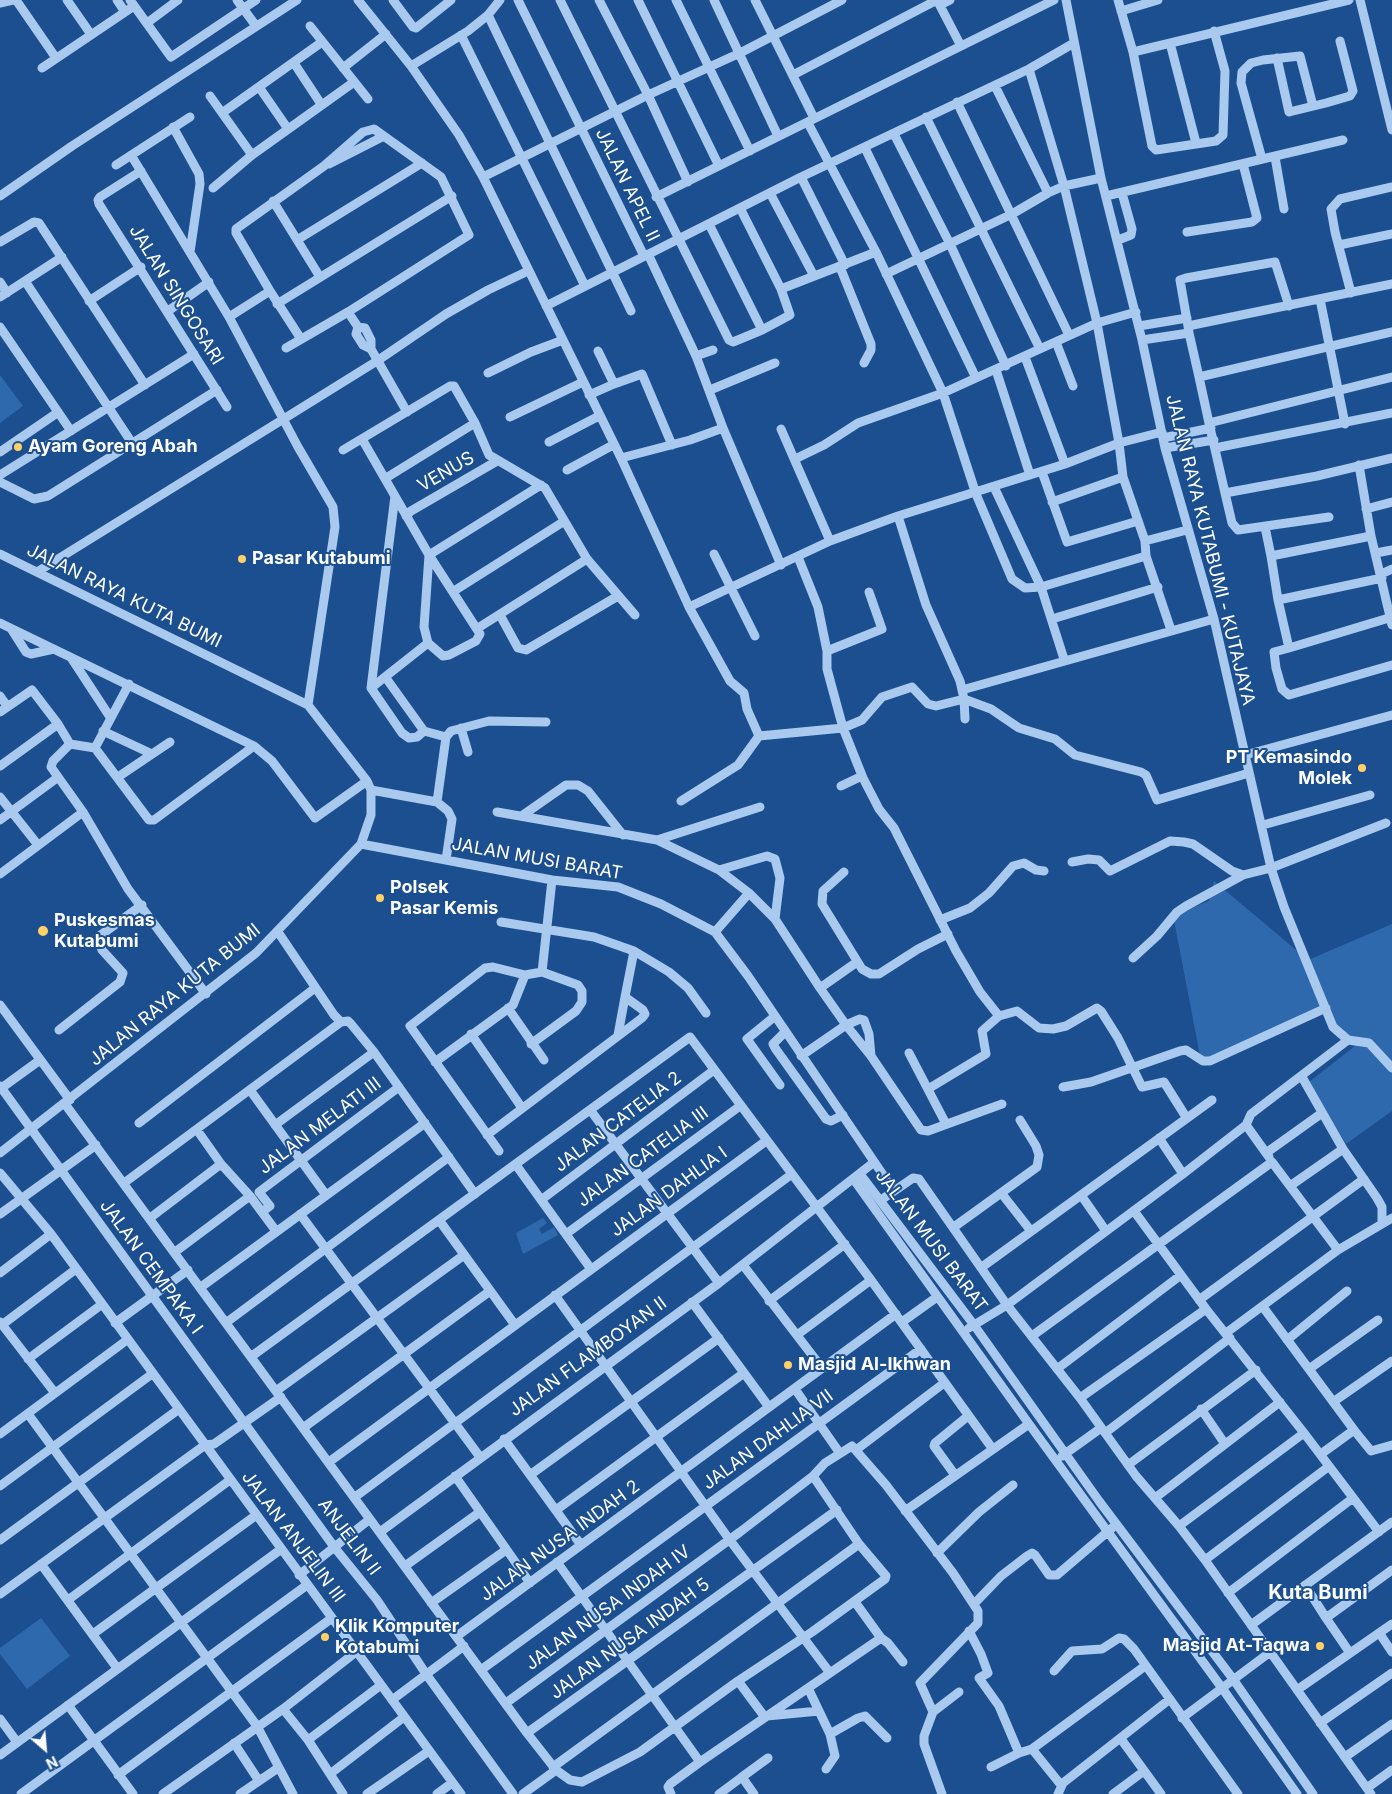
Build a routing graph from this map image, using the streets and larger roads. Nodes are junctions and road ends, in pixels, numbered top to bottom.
1 (15, 0) edge
2 (68, 0) edge
3 (117, 0) edge
4 (178, 0) edge
5 (237, 0) edge
6 (256, 0) edge
7 (297, 0) edge
8 (358, 0) edge
9 (393, 0) edge
10 (451, 0) edge
11 (500, 0) edge
12 (518, 0) edge
13 (560, 0) edge
14 (599, 0) edge
15 (638, 0) edge
16 (676, 0) edge
17 (714, 0) edge
18 (842, 0) edge
19 (950, 0) edge
20 (1054, 0) edge
21 (1066, 0) edge
22 (1118, 0) edge
23 (1158, 0) edge
24 (1348, 0) edge
25 (1360, 0) edge
26 (758, 1) edge
27 (938, 2) edge
28 (0, 3) edge
29 (132, 3) edge
30 (244, 11) junction
31 (1121, 11) junction
32 (125, 12) junction
33 (488, 16) junction
34 (147, 23) junction
35 (255, 25) junction
36 (310, 26) dead end
37 (1214, 31) junction
38 (90, 33) junction
39 (386, 34) junction
40 (461, 35) junction
41 (773, 36) junction
42 (1340, 40) dead end
43 (322, 42) junction
44 (1074, 43) junction
45 (1170, 43) junction
46 (961, 46) junction
47 (1133, 52) junction
48 (740, 53) junction
49 (56, 58) junction
50 (1277, 58) junction
51 (294, 63) junction
52 (411, 66) junction
53 (709, 67) junction
54 (42, 68) dead end
55 (343, 68) junction
56 (1029, 69) junction
57 (793, 75) junction
58 (354, 82) junction
59 (678, 82) junction
60 (995, 86) junction
61 (259, 87) junction
62 (648, 95) junction
63 (210, 96) dead end
64 (368, 99) dead end
65 (957, 102) junction
66 (321, 104) junction
67 (1313, 106) junction
68 (615, 111) junction
69 (222, 113) junction
70 (190, 116) dead end
71 (926, 117) junction
72 (1391, 119) edge
73 (811, 120) junction
74 (173, 127) junction
75 (581, 127) junction
76 (288, 129) junction
77 (1392, 130) edge
78 (894, 134) junction
79 (384, 136) junction
80 (778, 136) junction
81 (1343, 140) dead end
82 (1196, 143) junction
83 (552, 144) junction
84 (865, 148) junction
85 (750, 151) junction
86 (132, 155) junction
87 (252, 155) junction
88 (1275, 157) junction
89 (521, 159) junction
90 (1262, 159) junction
91 (422, 163) junction
92 (1243, 164) junction
93 (116, 165) dead end
94 (829, 165) junction
95 (324, 166) junction
96 (719, 166) junction
97 (141, 171) junction
98 (483, 177) junction
99 (801, 177) junction
100 (1101, 178) junction
101 (688, 182) junction
102 (1064, 186) junction
103 (1392, 187) edge
104 (213, 188) dead end
105 (770, 193) junction
106 (1048, 193) junction
107 (1122, 193) junction
108 (0, 196) edge
109 (452, 196) junction
110 (1106, 196) junction
111 (656, 197) junction
112 (273, 201) junction
113 (740, 208) junction
114 (1284, 209) dead end
115 (1012, 214) junction
116 (709, 224) junction
117 (980, 230) junction
118 (1187, 232) dead end
119 (1392, 234) edge
120 (680, 238) junction
121 (297, 240) junction
122 (1118, 240) junction
123 (0, 242) edge
124 (950, 244) junction
125 (1339, 245) junction
126 (190, 252) junction
127 (876, 252) junction
128 (646, 255) junction
129 (62, 257) junction
130 (918, 259) junction
131 (843, 266) junction
132 (140, 268) junction
133 (528, 271) junction
134 (614, 271) junction
135 (886, 274) junction
136 (814, 276) junction
137 (320, 277) junction
138 (24, 281) junction
139 (0, 282) edge
140 (209, 282) junction
141 (1392, 284) edge
142 (585, 286) junction
143 (781, 289) junction
144 (270, 291) junction
145 (1351, 293) junction
146 (4, 295) edge
147 (1320, 299) junction
148 (89, 302) junction
149 (277, 304) junction
150 (546, 306) junction
151 (1289, 306) junction
152 (631, 311) dead end
153 (168, 312) junction
154 (348, 312) junction
155 (1136, 312) junction
156 (229, 317) junction
157 (1097, 323) junction
158 (1139, 326) junction
159 (1188, 326) junction
160 (0, 327) edge
161 (762, 330) junction
162 (1392, 332) edge
163 (1069, 335) junction
164 (301, 339) junction
165 (563, 340) junction
166 (1142, 340) junction
167 (1056, 342) junction
168 (1331, 346) junction
169 (286, 348) dead end
170 (1040, 349) junction
171 (713, 350) dead end
172 (598, 351) dead end
173 (194, 354) junction
174 (696, 356) junction
175 (1025, 357) junction
176 (378, 362) junction
177 (775, 363) dead end
178 (864, 363) dead end
179 (1006, 366) junction
180 (996, 370) junction
181 (488, 373) dead end
182 (1199, 377) junction
183 (1392, 377) edge
184 (976, 378) junction
185 (583, 382) junction
186 (614, 384) junction
187 (145, 385) junction
188 (1073, 386) dead end
189 (217, 390) junction
190 (710, 390) junction
191 (1338, 390) junction
192 (943, 393) junction
193 (589, 395) junction
194 (228, 407) dead end
195 (108, 408) junction
196 (407, 412) junction
197 (57, 413) junction
198 (1392, 413) edge
199 (599, 416) junction
200 (510, 417) dead end
201 (283, 418) junction
202 (475, 423) junction
203 (1345, 424) junction
204 (1210, 425) junction
205 (723, 428) junction
206 (781, 429) dead end
207 (71, 431) junction
208 (1162, 435) junction
209 (362, 439) junction
210 (549, 442) dead end
211 (132, 443) junction
212 (1119, 443) junction
213 (1214, 444) junction
214 (613, 445) junction
215 (672, 445) junction
216 (1165, 448) junction
217 (343, 450) dead end
218 (0, 452) edge
219 (621, 458) junction
220 (1392, 458) edge
221 (795, 459) junction
222 (497, 461) junction
223 (1065, 464) junction
224 (1359, 465) junction
225 (568, 470) dead end
226 (1042, 472) junction
227 (0, 475) edge
228 (1030, 475) junction
229 (1123, 477) junction
230 (386, 478) junction
231 (0, 482) edge
232 (541, 485) junction
233 (994, 488) junction
234 (1225, 492) junction
235 (976, 494) junction
236 (395, 496) junction
237 (1052, 502) junction
238 (1392, 502) edge
239 (1366, 509) junction
240 (409, 513) junction
241 (898, 516) junction
242 (1329, 516) dead end
243 (1138, 521) junction
244 (564, 522) junction
245 (1265, 527) junction
246 (1187, 530) junction
247 (1371, 536) junction
248 (830, 541) junction
249 (1145, 541) junction
250 (1392, 550) edge
251 (1376, 553) junction
252 (0, 554) edge
253 (714, 554) dead end
254 (430, 555) junction
255 (1146, 556) junction
256 (1271, 556) junction
257 (798, 557) junction
258 (587, 559) junction
259 (781, 565) junction
260 (1392, 569) edge
261 (37, 572) junction
262 (1381, 576) junction
263 (732, 587) junction
264 (1041, 587) junction
265 (1158, 587) junction
266 (454, 591) junction
267 (869, 592) dead end
268 (618, 596) junction
269 (1278, 600) junction
270 (689, 607) junction
271 (500, 615) junction
272 (635, 615) dead end
273 (1052, 619) junction
274 (1214, 619) junction
275 (1391, 620) edge
276 (0, 623) edge
277 (478, 628) junction
278 (12, 630) junction
279 (1171, 630) junction
280 (755, 636) dead end
281 (428, 643) junction
282 (1289, 648) junction
283 (54, 649) junction
284 (827, 650) junction
285 (72, 659) junction
286 (1064, 659) junction
287 (1392, 665) edge
288 (386, 678) junction
289 (129, 684) junction
290 (371, 688) junction
291 (963, 694) junction
292 (0, 696) edge
293 (308, 705) junction
294 (6, 708) edge
295 (1392, 714) edge
296 (110, 716) junction
297 (965, 719) dead end
298 (546, 722) dead end
299 (58, 724) junction
300 (461, 728) junction
301 (843, 728) junction
302 (103, 731) junction
303 (424, 731) junction
304 (759, 736) junction
305 (446, 737) junction
306 (170, 742) dead end
307 (70, 744) junction
308 (254, 746) junction
309 (95, 748) junction
310 (468, 752) dead end
311 (152, 754) junction
312 (1245, 755) junction
313 (0, 766) edge
314 (1249, 773) junction
315 (862, 776) junction
316 (118, 777) junction
317 (57, 778) junction
318 (367, 781) junction
319 (841, 786) dead end
320 (371, 790) junction
321 (1370, 795) dead end
322 (0, 797) edge
323 (681, 801) dead end
324 (437, 802) junction
325 (760, 807) dead end
326 (11, 812) junction
327 (83, 812) junction
328 (497, 812) dead end
329 (523, 816) junction
330 (0, 820) edge
331 (1386, 823) dead end
332 (1263, 826) junction
333 (623, 835) junction
334 (657, 840) junction
335 (360, 844) junction
336 (38, 845) junction
337 (446, 860) junction
338 (1072, 862) dead end
339 (1271, 868) junction
340 (719, 870) junction
341 (1044, 871) dead end
342 (844, 872) dead end
343 (0, 874) edge
344 (1243, 874) junction
345 (552, 880) junction
346 (749, 893) junction
347 (142, 905) junction
348 (775, 919) junction
349 (940, 920) junction
350 (502, 922) dead end
351 (546, 930) junction
352 (278, 932) junction
353 (715, 932) junction
354 (948, 934) junction
355 (634, 951) junction
356 (1133, 958) dead end
357 (857, 962) junction
358 (542, 972) junction
359 (525, 975) junction
360 (315, 988) junction
361 (820, 988) junction
362 (206, 994) junction
363 (625, 997) junction
364 (0, 1005) edge
365 (508, 1008) junction
366 (1326, 1008) junction
367 (706, 1013) dead end
368 (999, 1016) junction
369 (774, 1017) junction
370 (341, 1022) junction
371 (846, 1025) junction
372 (59, 1030) dead end
373 (786, 1032) junction
374 (471, 1034) junction
375 (618, 1035) junction
376 (1348, 1040) junction
377 (532, 1044) junction
378 (374, 1052) junction
379 (909, 1053) dead end
380 (801, 1056) junction
381 (871, 1056) junction
382 (40, 1060) junction
383 (544, 1060) dead end
384 (435, 1062) junction
385 (1133, 1067) junction
386 (1392, 1068) edge
387 (714, 1070) junction
388 (1302, 1077) junction
389 (780, 1085) dead end
390 (399, 1087) junction
391 (1063, 1087) dead end
392 (1, 1088) edge
393 (928, 1089) junction
394 (250, 1090) junction
395 (1212, 1100) dead end
396 (68, 1102) junction
397 (1002, 1104) dead end
398 (740, 1106) junction
399 (522, 1108) junction
400 (591, 1111) junction
401 (1322, 1113) junction
402 (842, 1115) junction
403 (1186, 1117) junction
404 (1020, 1120) dead end
405 (139, 1123) dead end
406 (425, 1123) junction
407 (946, 1124) junction
408 (275, 1125) junction
409 (1246, 1125) junction
410 (32, 1130) junction
411 (196, 1130) junction
412 (487, 1135) junction
413 (1158, 1138) junction
414 (766, 1141) junction
415 (96, 1145) junction
416 (617, 1145) junction
417 (1344, 1149) junction
418 (499, 1151) dead end
419 (0, 1153) edge
420 (1266, 1153) junction
421 (449, 1157) junction
422 (300, 1160) junction
423 (1272, 1162) junction
424 (873, 1163) junction
425 (221, 1164) junction
426 (516, 1165) junction
427 (62, 1170) junction
428 (0, 1174) edge
429 (792, 1174) junction
430 (1183, 1174) junction
431 (857, 1177) junction
432 (642, 1179) junction
433 (1364, 1179) junction
434 (124, 1183) junction
435 (1290, 1186) junction
436 (894, 1191) junction
437 (476, 1194) junction
438 (1002, 1194) junction
439 (326, 1195) junction
440 (1082, 1195) junction
441 (250, 1196) junction
442 (22, 1198) junction
443 (541, 1200) junction
444 (882, 1200) junction
445 (815, 1208) junction
446 (1134, 1211) junction
447 (262, 1212) junction
448 (0, 1214) edge
449 (300, 1214) junction
450 (667, 1214) junction
451 (1313, 1217) junction
452 (150, 1218) junction
453 (1392, 1218) edge
454 (439, 1220) junction
455 (1382, 1224) junction
456 (954, 1227) junction
457 (276, 1231) junction
458 (1106, 1231) junction
459 (1031, 1232) junction
460 (51, 1234) junction
461 (566, 1234) junction
462 (844, 1244) junction
463 (1158, 1244) junction
464 (326, 1248) junction
465 (691, 1249) junction
466 (1338, 1250) junction
467 (175, 1252) junction
468 (464, 1255) junction
469 (743, 1264) junction
470 (982, 1267) junction
471 (591, 1268) junction
472 (76, 1269) junction
473 (188, 1270) junction
474 (0, 1272) edge
475 (1181, 1275) junction
476 (871, 1280) junction
477 (718, 1283) junction
478 (352, 1284) junction
479 (201, 1286) junction
480 (490, 1291) junction
481 (1347, 1291) dead end
482 (555, 1295) junction
483 (152, 1297) junction
484 (937, 1297) junction
485 (769, 1300) junction
486 (1199, 1300) junction
487 (692, 1302) junction
488 (1007, 1304) junction
489 (101, 1305) junction
490 (1263, 1307) junction
491 (1206, 1309) junction
492 (896, 1314) junction
493 (377, 1318) junction
494 (1378, 1320) dead end
495 (227, 1322) junction
496 (902, 1322) junction
497 (1, 1323) edge
498 (115, 1323) junction
499 (515, 1325) junction
500 (974, 1325) junction
501 (581, 1330) junction
502 (963, 1333) junction
503 (797, 1335) junction
504 (1032, 1336) junction
505 (1228, 1336) junction
506 (719, 1338) junction
507 (127, 1340) junction
508 (1287, 1340) junction
509 (921, 1349) junction
510 (404, 1354) junction
511 (252, 1356) junction
512 (28, 1359) junction
513 (1392, 1360) edge
514 (606, 1365) junction
515 (822, 1368) junction
516 (1309, 1368) junction
517 (1057, 1369) junction
518 (1256, 1370) junction
519 (744, 1373) junction
520 (152, 1374) junction
521 (944, 1383) junction
522 (429, 1388) junction
523 (794, 1389) junction
524 (55, 1393) junction
525 (279, 1394) junction
526 (1080, 1398) junction
527 (632, 1401) junction
528 (1280, 1402) junction
529 (1333, 1402) junction
530 (769, 1407) junction
531 (178, 1409) junction
532 (1201, 1409) junction
533 (28, 1414) junction
534 (968, 1416) junction
535 (244, 1422) junction
536 (455, 1423) junction
537 (820, 1423) junction
538 (1029, 1424) junction
539 (303, 1428) junction
540 (1103, 1430) junction
541 (1354, 1430) junction
542 (1, 1431) edge
543 (1304, 1433) junction
544 (658, 1436) junction
545 (504, 1439) junction
546 (1225, 1444) junction
547 (205, 1445) junction
548 (1392, 1445) edge
549 (53, 1448) junction
550 (992, 1448) junction
551 (856, 1450) junction
552 (839, 1452) junction
553 (1065, 1453) junction
554 (1321, 1454) junction
555 (480, 1457) junction
556 (1056, 1460) junction
557 (329, 1462) junction
558 (1128, 1465) junction
559 (1328, 1467) junction
560 (681, 1471) junction
561 (530, 1475) junction
562 (955, 1475) junction
563 (455, 1476) junction
564 (813, 1476) junction
565 (230, 1480) junction
566 (78, 1482) junction
567 (1014, 1485) dead end
568 (0, 1486) edge
569 (355, 1497) junction
570 (1155, 1498) junction
571 (1353, 1498) junction
572 (707, 1504) junction
573 (556, 1510) junction
574 (837, 1510) junction
575 (904, 1511) junction
576 (480, 1512) junction
577 (255, 1516) junction
578 (105, 1518) junction
579 (370, 1518) junction
580 (1392, 1522) edge
581 (1116, 1524) junction
582 (1179, 1526) junction
583 (380, 1532) junction
584 (1108, 1532) junction
585 (1379, 1532) junction
586 (729, 1539) junction
587 (0, 1540) edge
588 (860, 1544) junction
589 (581, 1545) junction
590 (335, 1548) junction
591 (280, 1550) junction
592 (506, 1550) junction
593 (937, 1553) junction
594 (130, 1554) junction
595 (1204, 1560) junction
596 (557, 1562) junction
597 (41, 1564) junction
598 (406, 1566) junction
599 (752, 1570) junction
600 (1392, 1570) edge
601 (299, 1575) junction
602 (530, 1583) junction
603 (307, 1585) junction
604 (1305, 1585) junction
605 (156, 1589) junction
606 (1228, 1593) junction
607 (0, 1594) edge
608 (582, 1596) junction
609 (68, 1600) junction
610 (777, 1602) junction
611 (855, 1602) junction
612 (432, 1603) junction
613 (974, 1604) junction
614 (332, 1618) junction
615 (1326, 1618) junction
616 (181, 1623) junction
617 (1392, 1624) edge
618 (1251, 1625) junction
619 (606, 1630) junction
620 (969, 1631) junction
621 (93, 1634) junction
622 (1380, 1634) junction
623 (457, 1636) junction
624 (803, 1637) junction
625 (881, 1638) junction
626 (464, 1646) junction
627 (356, 1652) junction
628 (1392, 1652) edge
629 (1269, 1653) junction
630 (1350, 1653) junction
631 (207, 1658) junction
632 (628, 1661) junction
633 (903, 1662) dead end
634 (1146, 1666) junction
635 (118, 1668) junction
636 (482, 1670) junction
637 (1054, 1671) dead end
638 (830, 1673) junction
639 (1392, 1673) edge
640 (426, 1674) junction
641 (1233, 1679) junction
642 (738, 1681) junction
643 (381, 1685) junction
644 (808, 1688) junction
645 (1222, 1688) junction
646 (1296, 1690) junction
647 (232, 1692) junction
648 (959, 1692) dead end
649 (651, 1693) junction
650 (392, 1700) junction
651 (1170, 1700) junction
652 (506, 1703) junction
653 (68, 1705) junction
654 (283, 1709) junction
655 (819, 1711) junction
656 (932, 1712) junction
657 (764, 1716) junction
658 (404, 1717) junction
659 (1182, 1718) junction
660 (0, 1719) edge
661 (1320, 1723) junction
662 (1392, 1724) edge
663 (257, 1726) junction
664 (675, 1728) junction
665 (528, 1733) junction
666 (830, 1734) junction
667 (887, 1738) dead end
668 (1121, 1739) junction
669 (93, 1740) junction
670 (308, 1740) junction
671 (18, 1742) junction
672 (234, 1743) junction
673 (1032, 1749) junction
674 (429, 1751) junction
675 (1018, 1753) junction
676 (0, 1755) edge
677 (1345, 1757) junction
678 (768, 1758) dead end
679 (700, 1762) junction
680 (991, 1767) dead end
681 (278, 1768) junction
682 (554, 1768) junction
683 (826, 1769) dead end
684 (1392, 1770) edge
685 (1144, 1771) junction
686 (330, 1774) junction
687 (118, 1775) junction
688 (742, 1777) junction
689 (259, 1781) junction
690 (452, 1783) junction
691 (1060, 1790) edge
692 (1369, 1791) edge
693 (21, 1794) edge
694 (133, 1794) edge
695 (164, 1794) edge
696 (240, 1794) edge
697 (292, 1794) edge
698 (343, 1794) edge
699 (367, 1794) edge
700 (437, 1794) edge
701 (461, 1794) edge
702 (513, 1794) edge
703 (523, 1794) edge
704 (671, 1794) edge
705 (719, 1794) edge
706 (754, 1794) edge
707 (942, 1794) edge
708 (1113, 1794) edge
709 (1161, 1794) edge
710 (1238, 1794) edge
711 (1297, 1794) edge
712 (1313, 1794) edge

1 - 28 street
1 - 49 street
2 - 38 street
3 - 32 street
4 - 34 street
5 - 30 street
6 - 30 street
7 - 35 street
8 - 39 street
9 - 10 street
11 - 33 street
12 - 75 street, JALAN APEL II
13 - 68 street
14 - 62 street
15 - 59 street
16 - 53 street
17 - 48 street
18 - 41 street
19 - 27 street
20 - 46 street
21 - 44 street, JALAN RAYA KUTABUMI - KUTAJAYA
22 - 31 street
23 - 31 street
24 - 37 street
25 - 72 street
26 - 41 street
27 - 46 street
27 - 57 street
29 - 32 street
29 - 34 street
30 - 34 street
30 - 35 street
31 - 47 street
32 - 38 street
33 - 40 street
33 - 83 street
35 - 108 street
36 - 43 street
37 - 45 street
37 - 82 street
38 - 49 street
39 - 52 street
39 - 55 street
40 - 52 street
40 - 89 street
41 - 48 street
41 - 57 street
42 - 67 street
43 - 51 street
43 - 55 street
44 - 56 street
44 - 100 street, JALAN RAYA KUTABUMI - KUTAJAYA
45 - 47 street
45 - 82 street
46 - 73 street
47 - 82 street
48 - 53 street
48 - 80 street
49 - 54 street
50 - 67 street
50 - 67 street
50 - 90 street
51 - 61 street
51 - 66 street
52 - 98 street
53 - 59 street
53 - 85 street
55 - 58 street
56 - 60 street
56 - 102 street
57 - 73 street
58 - 64 street
58 - 66 street
59 - 62 street
59 - 96 street
60 - 65 street
60 - 106 street
61 - 69 street
61 - 76 street
62 - 68 street
62 - 101 street
63 - 69 street
65 - 71 street
65 - 115 street
66 - 76 street
68 - 75 street
68 - 111 street
69 - 87 street
70 - 74 street
71 - 78 street
71 - 117 street
72 - 77 street
73 - 80 street
73 - 94 street
74 - 86 street
74 - 126 street
75 - 83 street
75 - 128 street, JALAN APEL II
76 - 87 street
78 - 84 street
78 - 124 street
79 - 91 street
79 - 95 street
79 - 95 street
80 - 85 street
81 - 88 street
83 - 89 street
83 - 134 street
84 - 94 street
84 - 130 street
85 - 96 street
86 - 93 street
86 - 97 street
87 - 104 street
88 - 90 street
88 - 114 street
89 - 98 street
89 - 142 street
90 - 92 street
91 - 109 street
91 - 121 street
92 - 107 street
92 - 118 street
94 - 99 street
94 - 127 street
95 - 112 street
96 - 101 street
97 - 126 street
97 - 132 street, JALAN SINGOSARI
98 - 133 street
99 - 105 street
99 - 131 street
100 - 102 street
100 - 110 street, JALAN RAYA KUTABUMI - KUTAJAYA
101 - 111 street
102 - 106 street
102 - 157 street
103 - 125 street
105 - 113 street
105 - 136 street
106 - 115 street
107 - 110 street
107 - 122 street
109 - 137 street
109 - 154 street
110 - 122 street, JALAN RAYA KUTABUMI - KUTAJAYA
111 - 120 street
112 - 121 street
112 - 144 street
113 - 116 street
113 - 143 street
115 - 117 street
115 - 163 street
116 - 120 street
116 - 161 street
117 - 124 street
117 - 170 street
119 - 125 street
120 - 128 street
120 - 161 street
121 - 137 street
122 - 155 street, JALAN RAYA KUTABUMI - KUTAJAYA
123 - 129 street
124 - 130 street
124 - 179 street
125 - 145 street
126 - 140 street
127 - 131 street
127 - 135 street
128 - 134 street
128 - 174 street, JALAN APEL II
129 - 138 street
129 - 148 street
130 - 135 street
130 - 184 street
131 - 136 street
131 - 178 street
132 - 148 street
132 - 153 street, JALAN SINGOSARI
133 - 150 street
133 - 176 street
134 - 142 street
134 - 152 street
135 - 192 street
136 - 143 street
137 - 149 street
138 - 146 street
138 - 195 street
139 - 146 street
140 - 153 street
140 - 156 street
141 - 145 street
142 - 150 street
143 - 161 street
144 - 149 street
144 - 156 street
145 - 147 street
147 - 151 street
147 - 168 street
148 - 187 street
149 - 164 street
150 - 165 street
151 - 159 street
151 - 159 street
153 - 173 street, JALAN SINGOSARI
154 - 164 street
154 - 176 street
155 - 157 street
155 - 158 street, JALAN RAYA KUTABUMI - KUTAJAYA
156 - 201 street
157 - 163 street
157 - 212 street
158 - 159 street
158 - 166 street, JALAN RAYA KUTABUMI - KUTAJAYA
159 - 166 street
159 - 182 street
160 - 197 street
162 - 168 street
163 - 167 street
164 - 169 street
165 - 181 street
165 - 185 street
166 - 208 street, JALAN RAYA KUTABUMI - KUTAJAYA
167 - 170 street
167 - 188 street
168 - 182 street
168 - 191 street
170 - 175 street
171 - 174 street
172 - 186 street
173 - 187 street
173 - 189 street, JALAN SINGOSARI
174 - 190 street, JALAN APEL II
175 - 179 street
175 - 223 street
176 - 196 street
176 - 201 street
177 - 190 street
179 - 180 street
180 - 184 street
180 - 228 street
182 - 204 street
183 - 191 street
184 - 192 street
185 - 193 street
185 - 200 street
186 - 193 street
186 - 215 street
187 - 195 street
189 - 194 street, JALAN SINGOSARI
189 - 211 street
190 - 205 street, JALAN APEL II
191 - 203 street
191 - 204 street
192 - 221 street
192 - 235 street
193 - 199 street
195 - 207 street
195 - 211 street
196 - 202 street
196 - 209 street
197 - 207 street
197 - 218 street
198 - 203 street
199 - 210 street
199 - 214 street
201 - 261 street
201 - 293 street
202 - 222 street
202 - 230 street
203 - 213 street
204 - 208 street
204 - 213 street
205 - 215 street
205 - 259 street, JALAN APEL II
206 - 221 street
207 - 227 street
208 - 212 street
208 - 216 street, JALAN RAYA KUTABUMI - KUTAJAYA
209 - 217 street
209 - 230 street
211 - 231 street
212 - 223 street
212 - 229 street
213 - 216 street
213 - 234 street
214 - 219 street
214 - 225 street
215 - 219 street
216 - 246 street, JALAN RAYA KUTABUMI - KUTAJAYA
219 - 270 street
220 - 224 street
221 - 248 street
222 - 232 street
222 - 240 street, VENUS
223 - 226 street
224 - 234 street
224 - 239 street
226 - 228 street
226 - 237 street
228 - 233 street
229 - 237 street
229 - 243 street
230 - 236 street
232 - 244 street
232 - 254 street
233 - 235 street
233 - 264 street
234 - 245 street
235 - 241 street
235 - 264 street
236 - 240 street
236 - 290 street
237 - 243 street
238 - 239 street
239 - 247 street
240 - 254 street
241 - 248 street
241 - 291 street
242 - 245 street
243 - 249 street
244 - 258 street
244 - 266 street
245 - 256 street
246 - 249 street
246 - 274 street, JALAN RAYA KUTABUMI - KUTAJAYA
247 - 251 street
247 - 256 street
248 - 257 street
249 - 255 street
250 - 251 street
251 - 262 street
252 - 261 street, JALAN RAYA KUTA BUMI
253 - 263 street
254 - 266 street
254 - 281 street
255 - 264 street
255 - 265 street
256 - 269 street
257 - 259 street
257 - 284 street
258 - 268 street
258 - 271 street
259 - 263 street
260 - 262 street
261 - 293 street, JALAN RAYA KUTA BUMI
262 - 269 street
262 - 275 street
263 - 270 street
263 - 280 street
264 - 273 street
265 - 273 street
265 - 279 street
266 - 277 street
267 - 284 street
268 - 271 street
268 - 272 street
269 - 282 street
270 - 304 street
271 - 277 street
273 - 286 street
274 - 279 street
274 - 312 street, JALAN RAYA KUTABUMI - KUTAJAYA
275 - 282 street
276 - 278 street
277 - 281 street
278 - 283 street
278 - 283 street
279 - 286 street
281 - 288 street
282 - 287 street
283 - 285 street
284 - 301 street
285 - 289 street
285 - 296 street
286 - 291 street
288 - 290 street
288 - 303 street
289 - 296 street
289 - 308 street
290 - 303 street
291 - 297 street
291 - 301 street
291 - 314 street
292 - 294 street
293 - 318 street, JALAN RAYA KUTA BUMI
294 - 299 street
295 - 312 street
296 - 302 street
298 - 300 street
299 - 307 street
299 - 313 street
300 - 305 street
300 - 310 street
301 - 304 street
301 - 315 street
302 - 309 street
302 - 311 street
303 - 305 street
304 - 323 street
305 - 324 street
306 - 311 street
307 - 309 street
307 - 317 street
308 - 316 street
308 - 318 street
309 - 316 street
311 - 316 street
312 - 314 street, JALAN RAYA KUTABUMI - KUTAJAYA
314 - 332 street, JALAN RAYA KUTABUMI - KUTAJAYA
315 - 319 street
315 - 349 street
317 - 326 street
317 - 327 street
318 - 320 street, JALAN RAYA KUTA BUMI
320 - 324 street
320 - 335 street, JALAN RAYA KUTA BUMI
321 - 332 street
322 - 326 street
324 - 337 street
325 - 334 street
326 - 330 street
326 - 336 street
327 - 336 street
327 - 347 street
328 - 329 street
329 - 333 street
329 - 333 street
331 - 339 street
332 - 339 street, JALAN RAYA KUTABUMI - KUTAJAYA
333 - 334 street
334 - 340 street
335 - 337 street, JALAN MUSI BARAT
335 - 352 street, JALAN RAYA KUTA BUMI
336 - 343 street
337 - 345 street, JALAN MUSI BARAT
338 - 344 street
339 - 344 street
339 - 366 street, JALAN RAYA KUTABUMI - KUTAJAYA
340 - 346 street
340 - 348 street
341 - 349 street
342 - 357 street
344 - 356 street
345 - 351 street
345 - 353 street, JALAN MUSI BARAT
346 - 348 street
346 - 353 street
347 - 362 street
347 - 372 street
348 - 361 street
349 - 354 street
350 - 351 street
351 - 355 street
351 - 358 street
352 - 360 street
352 - 362 street, JALAN RAYA KUTA BUMI
353 - 369 street, JALAN MUSI BARAT
354 - 357 street
354 - 368 street
355 - 363 street
355 - 367 street
357 - 361 street
358 - 359 street
358 - 377 street
359 - 365 street
359 - 384 street
360 - 370 street
360 - 405 street
361 - 371 street
362 - 396 street, JALAN RAYA KUTA BUMI
363 - 375 street
363 - 375 street
364 - 382 street
365 - 374 street
365 - 377 street
366 - 376 street, JALAN RAYA KUTABUMI - KUTAJAYA
366 - 385 street
368 - 385 street
368 - 393 street
369 - 373 street, JALAN MUSI BARAT
369 - 389 street
370 - 378 street
370 - 394 street
371 - 380 street
371 - 381 street
371 - 381 street
373 - 380 street, JALAN MUSI BARAT
373 - 402 street
374 - 384 street
374 - 399 street
375 - 399 street
376 - 386 street
376 - 388 street
377 - 383 street
378 - 390 street
378 - 408 street
379 - 393 street
380 - 402 street, JALAN MUSI BARAT
381 - 407 street
382 - 392 street
382 - 396 street
384 - 412 street
385 - 391 street
385 - 403 street
387 - 398 street
387 - 400 street
387 - 416 street, JALAN CATELIA 2
388 - 401 street
388 - 409 street
390 - 406 street
390 - 422 street, JALAN MELATI III
392 - 410 street, JALAN CEMPAKA I
393 - 407 street
394 - 408 street
394 - 411 street
395 - 403 street
396 - 410 street, JALAN RAYA KUTA BUMI
396 - 415 street
397 - 407 street
398 - 414 street
398 - 432 street, JALAN CATELIA III
399 - 412 street
400 - 416 street
400 - 426 street
401 - 417 street
401 - 420 street
402 - 424 street, JALAN MUSI BARAT
403 - 413 street
404 - 438 street
406 - 421 street
406 - 439 street
408 - 422 street
409 - 420 street
409 - 430 street
410 - 419 street, JALAN RAYA KUTA BUMI
410 - 427 street, JALAN CEMPAKA I
411 - 425 street
411 - 434 street
412 - 418 street
413 - 430 street
413 - 440 street
414 - 429 street
414 - 450 street, JALAN DAHLIA I
415 - 427 street
415 - 434 street
416 - 432 street
416 - 443 street, JALAN CATELIA 2
417 - 433 street
417 - 435 street
420 - 423 street
421 - 437 street
421 - 464 street
422 - 439 street
422 - 447 street, JALAN MELATI III
423 - 435 street
423 - 463 street
424 - 431 street, JALAN MUSI BARAT
424 - 436 street
425 - 441 street
425 - 452 street
426 - 437 street
426 - 443 street
427 - 442 street
427 - 483 street, JALAN CEMPAKA I
428 - 442 street, JALAN ANJELIN III
429 - 445 street
429 - 465 street
430 - 446 street
431 - 444 street, JALAN MUSI BARAT
431 - 445 street, JALAN FLAMBOYAN II
431 - 484 street, JALAN MUSI BARAT
432 - 450 street
432 - 461 street, JALAN CATELIA III
433 - 451 street
433 - 455 street
434 - 452 street
435 - 451 street
436 - 444 street
436 - 456 street
437 - 454 street
438 - 456 street
438 - 459 street
439 - 449 street
440 - 458 street
440 - 459 street
441 - 447 street
441 - 467 street
442 - 448 street
442 - 460 street, JALAN ANJELIN III
443 - 461 street
444 - 500 street, JALAN MUSI BARAT
445 - 462 street
445 - 469 street, JALAN FLAMBOYAN II
446 - 458 street
446 - 463 street
447 - 457 street
449 - 457 street
449 - 464 street
450 - 465 street
450 - 471 street, JALAN DAHLIA I
451 - 466 street
451 - 486 street
452 - 467 street
453 - 455 street
454 - 468 street
454 - 478 street
455 - 466 street
456 - 470 street
457 - 479 street
458 - 488 street
459 - 470 street
460 - 472 street, JALAN ANJELIN III
460 - 474 street
461 - 471 street
462 - 476 street
462 - 485 street
463 - 475 street
463 - 504 street
464 - 478 street
464 - 495 street
465 - 477 street
465 - 501 street
466 - 490 street
467 - 473 street
468 - 480 street
468 - 493 street
469 - 477 street, JALAN FLAMBOYAN II
469 - 485 street
470 - 488 street
471 - 482 street, JALAN DAHLIA I
472 - 489 street, JALAN ANJELIN III
472 - 497 street
473 - 479 street
473 - 483 street
475 - 486 street
475 - 517 street
476 - 492 street
476 - 503 street
477 - 487 street, JALAN FLAMBOYAN II
478 - 493 street
478 - 511 street
479 - 495 street
480 - 499 street
480 - 510 street
481 - 508 street
482 - 499 street, JALAN DAHLIA I
482 - 501 street
483 - 498 street
483 - 535 street, JALAN CEMPAKA I
484 - 496 street
484 - 502 street, JALAN MUSI BARAT
485 - 503 street
486 - 491 street
487 - 506 street
487 - 514 street, JALAN FLAMBOYAN II
488 - 500 street
488 - 504 street
489 - 498 street, JALAN ANJELIN III
489 - 512 street
490 - 505 street
490 - 508 street
491 - 505 street
491 - 526 street
492 - 496 street
492 - 515 street, JALAN NUSA INDAH 2
493 - 510 street
493 - 525 street
494 - 516 street
495 - 511 street
496 - 509 street
497 - 512 street
498 - 507 street, JALAN ANJELIN III
499 - 522 street, JALAN DAHLIA I
500 - 502 street
500 - 553 street, JALAN MUSI BARAT
501 - 514 street
501 - 536 street
502 - 538 street, JALAN MUSI BARAT
503 - 515 street
504 - 517 street
505 - 518 street
505 - 540 street
506 - 519 street
506 - 527 street
507 - 520 street, JALAN ANJELIN III
507 - 524 street
508 - 516 street
509 - 521 street
509 - 537 street, JALAN DAHLIA VII
510 - 522 street
510 - 539 street
511 - 525 street
512 - 524 street
513 - 529 street
514 - 527 street
514 - 545 street, JALAN FLAMBOYAN II
515 - 523 street, JALAN NUSA INDAH 2
516 - 529 street
517 - 526 street
518 - 528 street
518 - 532 street
519 - 530 street
519 - 544 street
520 - 531 street, JALAN ANJELIN III
520 - 549 street
521 - 534 street
521 - 551 street
522 - 536 street
522 - 557 street, JALAN DAHLIA I
523 - 530 street, JALAN NUSA INDAH 2
523 - 537 street
524 - 533 street
525 - 535 street
525 - 539 street
526 - 540 street
527 - 544 street
527 - 561 street
528 - 543 street
528 - 546 street
529 - 541 street
530 - 560 street, JALAN NUSA INDAH 2
531 - 547 street, JALAN ANJELIN III
531 - 566 street
532 - 546 street
532 - 558 street
533 - 542 street
533 - 549 street
534 - 550 street
534 - 562 street
535 - 547 street
535 - 590 street, ANJELIN II
536 - 555 street
536 - 569 street
537 - 552 street
537 - 572 street, JALAN DAHLIA VII
538 - 550 street
538 - 556 street, JALAN MUSI BARAT
539 - 557 street
540 - 553 street
540 - 558 street
541 - 548 street
541 - 554 street
543 - 554 street
543 - 582 street
544 - 560 street
544 - 573 street
545 - 555 street, JALAN FLAMBOYAN II
545 - 561 street
546 - 570 street
547 - 565 street, JALAN ANJELIN III
547 - 578 street
549 - 566 street
549 - 568 street
550 - 562 street
551 - 552 street
551 - 575 street
552 - 564 street, JALAN NUSA INDAH IV
553 - 556 street
553 - 581 street, JALAN MUSI BARAT
554 - 559 street
555 - 563 street, JALAN FLAMBOYAN II
556 - 584 street, JALAN MUSI BARAT
557 - 569 street
558 - 570 street
559 - 571 street
559 - 595 street
560 - 572 street
560 - 589 street, JALAN NUSA INDAH 2
561 - 573 street
562 - 575 street
563 - 576 street
563 - 583 street, JALAN FLAMBOYAN II
564 - 574 street
564 - 586 street, JALAN NUSA INDAH IV
565 - 577 street, JALAN ANJELIN III
565 - 594 street
566 - 578 street
566 - 587 street
567 - 593 street
569 - 579 street
570 - 582 street
571 - 585 street
571 - 606 street
572 - 586 street
572 - 608 street, JALAN DAHLIA VII
573 - 589 street
574 - 588 street
574 - 599 street, JALAN NUSA INDAH 5
575 - 593 street
576 - 592 street
576 - 598 street
577 - 591 street, JALAN ANJELIN III
577 - 605 street
578 - 594 street
578 - 597 street
579 - 583 street
579 - 590 street
580 - 585 street
581 - 584 street
581 - 641 street, JALAN MUSI BARAT
582 - 595 street
583 - 598 street
584 - 613 street
584 - 645 street, JALAN MUSI BARAT
585 - 604 street
586 - 599 street
586 - 619 street, JALAN NUSA INDAH IV
588 - 610 street
588 - 611 street
589 - 596 street, JALAN NUSA INDAH 2
590 - 601 street
590 - 640 street, ANJELIN II
591 - 601 street, JALAN ANJELIN III
591 - 616 street
592 - 602 street
592 - 612 street
593 - 613 street
594 - 605 street
594 - 609 street
595 - 606 street
596 - 602 street, JALAN NUSA INDAH 2
596 - 608 street
597 - 607 street
597 - 609 street
598 - 612 street
599 - 610 street
599 - 632 street, JALAN NUSA INDAH 5
600 - 615 street
601 - 603 street, JALAN ANJELIN III
602 - 623 street, JALAN NUSA INDAH 2
603 - 614 street, JALAN ANJELIN III
603 - 631 street
604 - 615 street
604 - 618 street
605 - 616 street
605 - 621 street
606 - 618 street
608 - 619 street
608 - 636 street, JALAN DAHLIA VII
609 - 621 street
610 - 624 street
610 - 649 street
611 - 624 street
611 - 625 street
612 - 623 street
613 - 620 street
614 - 627 street, JALAN ANJELIN III
614 - 647 street
615 - 630 street
616 - 631 street
616 - 635 street
617 - 622 street
618 - 629 street
619 - 632 street
619 - 652 street, JALAN NUSA INDAH IV
620 - 656 street
620 - 675 street
621 - 635 street
622 - 628 street
622 - 630 street
623 - 626 street
624 - 638 street
624 - 642 street
625 - 633 street
625 - 638 street
626 - 636 street
626 - 640 street
627 - 643 street, JALAN ANJELIN III
627 - 654 street
629 - 641 street
629 - 646 street
630 - 646 street
631 - 647 street
631 - 669 street
632 - 649 street
632 - 665 street, JALAN NUSA INDAH 5
634 - 637 street
634 - 651 street
634 - 673 street
635 - 653 street
636 - 652 street
638 - 644 street
639 - 661 street
640 - 650 street
640 - 702 street, ANJELIN II
641 - 645 street
641 - 712 street, JALAN MUSI BARAT
642 - 657 street
642 - 664 street
643 - 650 street, JALAN ANJELIN III
643 - 670 street
644 - 655 street
644 - 657 street
645 - 659 street
645 - 711 street, JALAN MUSI BARAT
646 - 661 street
647 - 663 street
647 - 687 street
648 - 656 street
649 - 664 street
649 - 682 street
650 - 658 street, JALAN ANJELIN III
651 - 659 street
651 - 668 street
652 - 665 street
653 - 669 street
653 - 671 street
654 - 663 street
654 - 670 street
655 - 657 street
655 - 666 street
656 - 707 street
657 - 679 street
658 - 674 street, JALAN ANJELIN III
658 - 686 street
659 - 710 street
660 - 671 street
661 - 677 street
662 - 677 street
663 - 672 street
663 - 681 street
664 - 679 street
664 - 682 street
665 - 682 street
666 - 667 street
666 - 683 street
668 - 685 street
668 - 691 street
669 - 687 street
669 - 693 street
670 - 686 street
671 - 676 street
672 - 689 street
672 - 695 street
673 - 675 street
673 - 691 street
674 - 690 street, JALAN ANJELIN III
674 - 699 street
675 - 680 street
677 - 692 street
678 - 688 street
679 - 704 street
681 - 689 street
681 - 697 street
682 - 703 street
684 - 692 street
685 - 708 street
685 - 709 street
686 - 698 street
687 - 694 street
688 - 705 street
688 - 706 street
689 - 696 street
690 - 700 street
690 - 701 street, JALAN ANJELIN III

